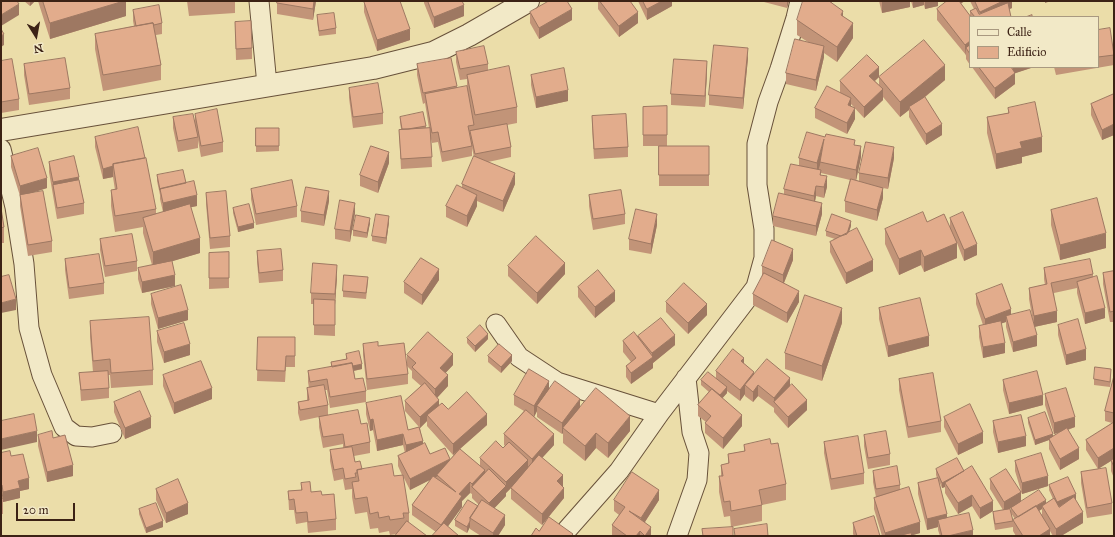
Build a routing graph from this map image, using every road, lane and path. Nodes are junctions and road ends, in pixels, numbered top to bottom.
1 (259, 1) edge
2 (528, 1) edge
3 (800, 1) edge
4 (267, 86) junction
5 (1, 130) edge
6 (1, 149) edge
7 (496, 324) dead end
8 (686, 378) junction
9 (659, 414) junction
10 (112, 433) dead end
11 (566, 531) edge
12 (677, 536) edge

1 - 4 street
2 - 4 street
3 - 8 street
4 - 5 street
6 - 10 street
7 - 9 street
8 - 9 street
8 - 12 street
9 - 11 street

